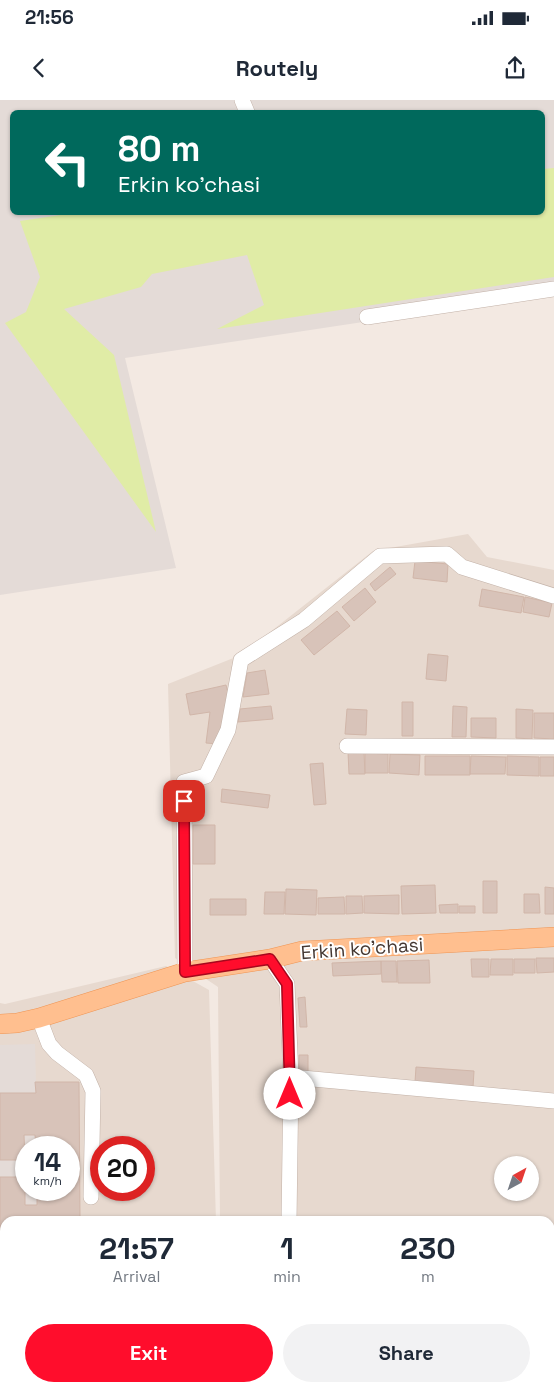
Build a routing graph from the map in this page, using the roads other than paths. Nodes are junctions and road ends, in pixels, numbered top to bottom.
1 (554, 288) edge
2 (368, 317) dead end
3 (554, 596) edge
4 (347, 746) dead end
5 (554, 747) edge
6 (554, 937) edge
7 (270, 959) junction
8 (185, 972) junction
9 (39, 1018) junction
10 (0, 1024) edge
11 (290, 1077) junction
12 (554, 1101) edge
13 (92, 1136) edge
14 (289, 1216) edge

1 - 2 street
3 - 8 street
4 - 5 street
6 - 7 main road, Erkin ko'chasi
7 - 8 main road, Erkin ko'chasi
7 - 11 street
8 - 9 main road, Erkin ko'chasi
9 - 10 main road, Erkin ko'chasi
9 - 13 street
11 - 12 street
11 - 14 street

